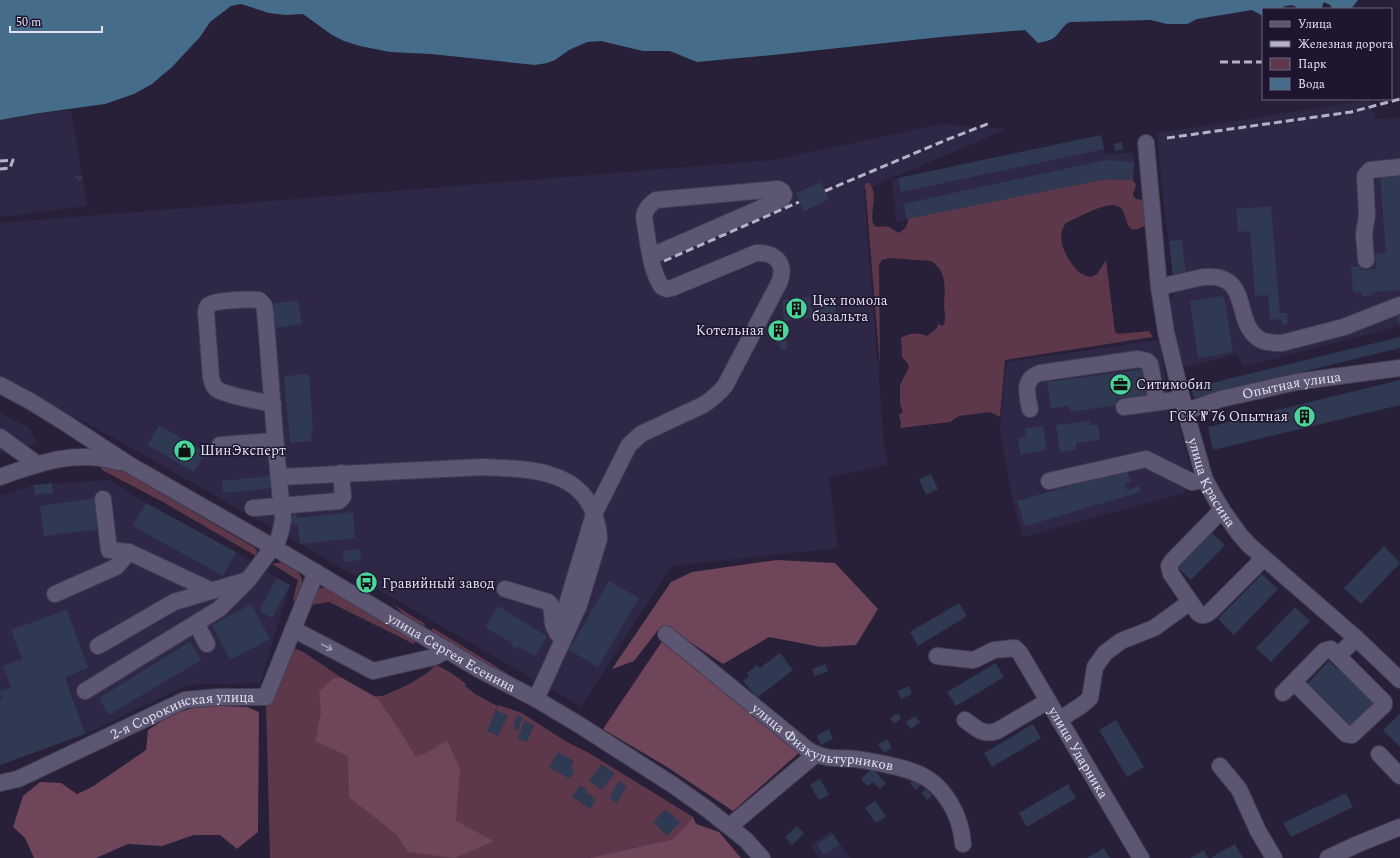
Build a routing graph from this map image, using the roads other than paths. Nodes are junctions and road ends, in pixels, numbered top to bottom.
1 (1146, 143) dead end
2 (1400, 167) edge
3 (651, 256) junction
4 (1366, 260) dead end
5 (1159, 287) junction
6 (1400, 305) edge
7 (1400, 368) edge
8 (0, 385) edge
9 (1157, 402) junction
10 (273, 404) junction
11 (1184, 405) junction
12 (1124, 407) dead end
13 (1030, 410) dead end
14 (0, 437) edge
15 (276, 441) junction
16 (220, 445) dead end
17 (37, 464) junction
18 (128, 464) junction
19 (341, 473) junction
20 (0, 476) edge
21 (279, 477) junction
22 (1049, 480) dead end
23 (1205, 480) junction
24 (103, 499) dead end
25 (282, 506) junction
26 (253, 508) dead end
27 (1222, 510) junction
28 (594, 514) junction
29 (273, 547) junction
30 (129, 552) junction
31 (1263, 559) junction
32 (316, 572) junction
33 (248, 580) junction
34 (505, 589) dead end
35 (212, 591) junction
36 (55, 594) dead end
37 (1190, 602) junction
38 (196, 623) junction
39 (293, 629) junction
40 (666, 634) dead end
41 (560, 637) junction
42 (1356, 638) junction
43 (207, 644) dead end
44 (98, 646) dead end
45 (448, 650) junction
46 (937, 656) dead end
47 (1338, 656) junction
48 (1400, 680) edge
49 (85, 691) dead end
50 (536, 699) junction
51 (1048, 701) junction
52 (965, 720) dead end
53 (1059, 720) junction
54 (816, 754) junction
55 (1379, 754) dead end
56 (1220, 766) dead end
57 (1400, 776) edge
58 (0, 783) edge
59 (730, 826) junction
60 (1400, 827) edge
61 (963, 844) dead end
62 (1358, 844) junction
63 (762, 858) edge
64 (1142, 858) edge
65 (1274, 858) edge
66 (1328, 858) edge
67 (1347, 858) edge

1 - 5 street, улица Красина
2 - 4 street
3 - 3 street
3 - 28 street
5 - 6 street
5 - 11 street, улица Красина
7 - 11 street, Опытная улица
8 - 18 street
9 - 11 street, Опытная улица
9 - 12 street, Опытная улица
9 - 13 street
10 - 10 street
10 - 15 street
11 - 23 street, улица Красина
14 - 17 street
15 - 16 street
15 - 21 street
17 - 18 street
17 - 20 street
18 - 29 street, улица Сергея Есенина
19 - 21 street
19 - 25 street
19 - 28 street
21 - 25 street
22 - 23 street
23 - 27 street, улица Красина
24 - 30 street
25 - 26 street
25 - 29 street
27 - 31 street, улица Красина
27 - 37 street
28 - 41 street
29 - 32 street, улица Сергея Есенина
29 - 33 street
30 - 35 street
30 - 36 street
31 - 37 street
31 - 42 street, улица Красина
32 - 39 street, 2-я Сорокинская улица
32 - 45 street, улица Сергея Есенина
33 - 35 street
33 - 38 street
34 - 41 street
35 - 44 street
37 - 53 street
38 - 43 street
38 - 49 street
39 -> 45 street
39 - 58 street, 2-я Сорокинская улица
40 - 54 street, улица Физкультурников
41 - 50 street
42 - 47 street
42 - 48 street, улица Красина
45 - 50 street, улица Сергея Есенина
46 - 51 street, улица Ударника
47 - 47 street
50 - 59 street, улица Сергея Есенина
51 - 52 street
51 - 53 street, улица Ударника
53 - 64 street, улица Ударника
54 - 59 street
54 - 61 street, улица Физкультурников
55 - 57 street
56 - 65 street
59 - 63 street, улица Сергея Есенина
60 - 62 street
62 - 66 street
62 - 67 street

